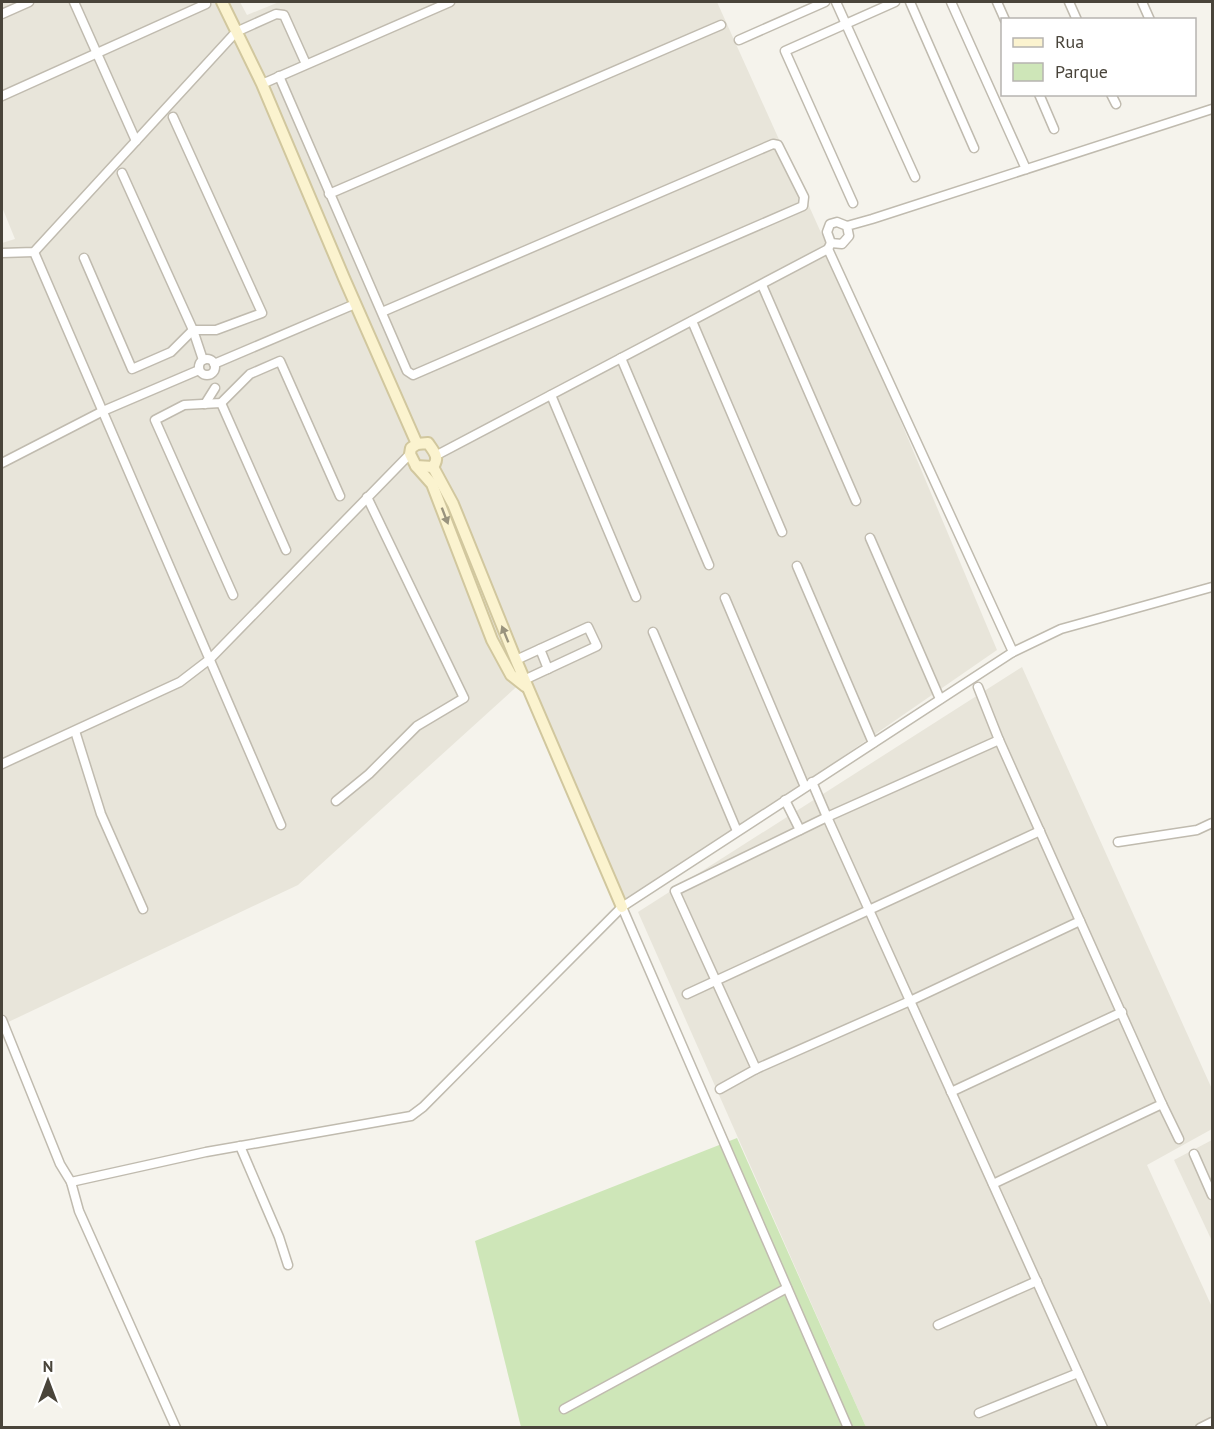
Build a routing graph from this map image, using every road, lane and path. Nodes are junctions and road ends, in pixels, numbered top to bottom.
1 (29, 2) edge
2 (74, 2) edge
3 (222, 2) edge
4 (450, 2) edge
5 (825, 2) edge
6 (836, 2) edge
7 (895, 2) edge
8 (910, 2) edge
9 (951, 2) edge
10 (997, 2) edge
11 (1069, 2) edge
12 (1142, 2) edge
13 (206, 4) dead end
14 (2, 14) edge
15 (1004, 18) edge
16 (1076, 18) edge
17 (1149, 18) edge
18 (846, 24) junction
19 (721, 25) dead end
20 (236, 32) junction
21 (739, 40) dead end
22 (97, 53) junction
23 (306, 64) junction
24 (279, 76) junction
25 (262, 84) junction
26 (2, 96) edge
27 (1040, 96) edge
28 (1112, 96) edge
29 (1116, 104) dead end
30 (1212, 109) edge
31 (173, 117) dead end
32 (1054, 129) dead end
33 (136, 141) junction
34 (974, 148) dead end
35 (1026, 169) junction
36 (122, 172) dead end
37 (915, 177) dead end
38 (329, 194) junction
39 (853, 203) dead end
40 (847, 226) junction
41 (830, 246) junction
42 (34, 252) junction
43 (2, 253) edge
44 (84, 258) dead end
45 (762, 285) junction
46 (355, 304) junction
47 (382, 312) junction
48 (692, 321) junction
49 (193, 330) junction
50 (621, 358) junction
51 (203, 360) junction
52 (214, 364) junction
53 (199, 370) junction
54 (210, 375) junction
55 (215, 388) junction
56 (232, 393) junction
57 (550, 395) junction
58 (221, 403) junction
59 (206, 404) junction
60 (103, 411) junction
61 (417, 444) junction
62 (410, 454) junction
63 (437, 455) junction
64 (2, 463) edge
65 (416, 466) junction
66 (433, 467) junction
67 (340, 496) dead end
68 (367, 497) junction
69 (856, 501) dead end
70 (782, 532) dead end
71 (870, 538) dead end
72 (286, 550) dead end
73 (709, 565) dead end
74 (797, 566) dead end
75 (1212, 587) edge
76 (233, 595) dead end
77 (636, 597) dead end
78 (725, 598) dead end
79 (653, 632) dead end
80 (540, 649) junction
81 (1012, 652) junction
82 (210, 659) junction
83 (516, 660) junction
84 (548, 669) junction
85 (526, 684) junction
86 (978, 687) dead end
87 (940, 699) junction
88 (75, 731) junction
89 (999, 740) junction
90 (873, 743) junction
91 (2, 764) edge
92 (808, 785) junction
93 (785, 800) junction
94 (336, 801) dead end
95 (827, 817) junction
96 (1212, 823) edge
97 (281, 825) dead end
98 (800, 830) junction
99 (737, 831) junction
100 (1040, 831) junction
101 (1118, 842) dead end
102 (622, 907) junction
103 (143, 909) dead end
104 (868, 910) junction
105 (1080, 921) junction
106 (716, 981) junction
107 (687, 994) dead end
108 (910, 1001) junction
109 (1122, 1012) junction
110 (2, 1020) edge
111 (756, 1069) junction
112 (720, 1089) dead end
113 (951, 1092) junction
114 (1162, 1104) junction
115 (1179, 1139) dead end
116 (240, 1146) junction
117 (1194, 1154) dead end
118 (71, 1182) junction
119 (993, 1184) junction
120 (1212, 1195) edge
121 (288, 1265) dead end
122 (1036, 1281) junction
123 (787, 1288) junction
124 (938, 1325) dead end
125 (1078, 1373) junction
126 (564, 1409) dead end
127 (979, 1413) dead end
128 (1212, 1422) edge
129 (176, 1428) edge
130 (848, 1428) edge
131 (1103, 1428) edge
132 (1200, 1428) edge

1 - 14 street
2 - 22 street
3 - 20 street
4 - 23 street
5 - 21 street
6 - 18 street
7 - 18 street
8 - 34 street
9 - 35 street
10 - 15 street
11 - 16 street
12 - 17 street
13 - 22 street
18 - 37 street
18 - 39 street
19 - 38 street
20 - 23 street
20 - 25 street
20 - 33 street
22 - 26 street
22 - 33 street
23 - 24 street
24 - 25 street
24 - 38 street
25 - 46 street
27 - 32 street
28 - 29 street
30 - 35 street
31 - 49 street
33 - 42 street
35 - 40 street
36 - 49 street
38 - 47 street
40 - 41 street
40 - 41 street
41 - 45 street
41 - 81 street
42 - 43 street
42 - 60 street
44 - 49 street
45 - 48 street
45 - 69 street
46 - 52 street
46 - 61 street
47 - 47 street
48 - 50 street
48 - 70 street
49 - 51 street
50 - 57 street
50 - 73 street
51 - 52 street
51 - 53 street
52 - 54 street
53 - 54 street
53 - 60 street
54 - 55 street
55 - 56 street
55 - 59 street
56 - 58 street
56 - 67 street
57 - 63 street
57 - 77 street
58 - 59 street
58 - 72 street
59 - 76 street
60 - 64 street
60 - 82 street
61 - 62 street
61 - 63 street
62 - 65 street
62 - 68 street
63 - 66 street
65 - 66 street
65 -> 85 street
83 -> 66 street
68 - 82 street
68 - 94 street
71 - 87 street
74 - 90 street
75 - 81 street
78 - 92 street
79 - 99 street
80 - 83 street
80 - 84 street
80 - 84 street
81 - 87 street
82 - 88 street
82 - 97 street
83 - 85 street
84 - 85 street
85 - 102 street
86 - 89 street
87 - 90 street
88 - 91 street
88 - 103 street
89 - 95 street
89 - 100 street
90 - 92 street
92 - 93 street
92 - 95 street
93 - 98 street
93 - 99 street
95 - 98 street
95 - 104 street
96 - 101 street
98 - 106 street
99 - 102 street
100 - 104 street
100 - 105 street
102 - 116 street
102 - 123 street
104 - 106 street
104 - 108 street
105 - 108 street
105 - 109 street
106 - 107 street
106 - 111 street
108 - 111 street
108 - 113 street
109 - 113 street
109 - 114 street
110 - 118 street
111 - 112 street
113 - 119 street
114 - 115 street
114 - 119 street
116 - 118 street
116 - 121 street
117 - 120 street
118 - 129 street
119 - 122 street
122 - 124 street
122 - 125 street
123 - 126 street
123 - 130 street
125 - 127 street
125 - 131 street
128 - 132 street

